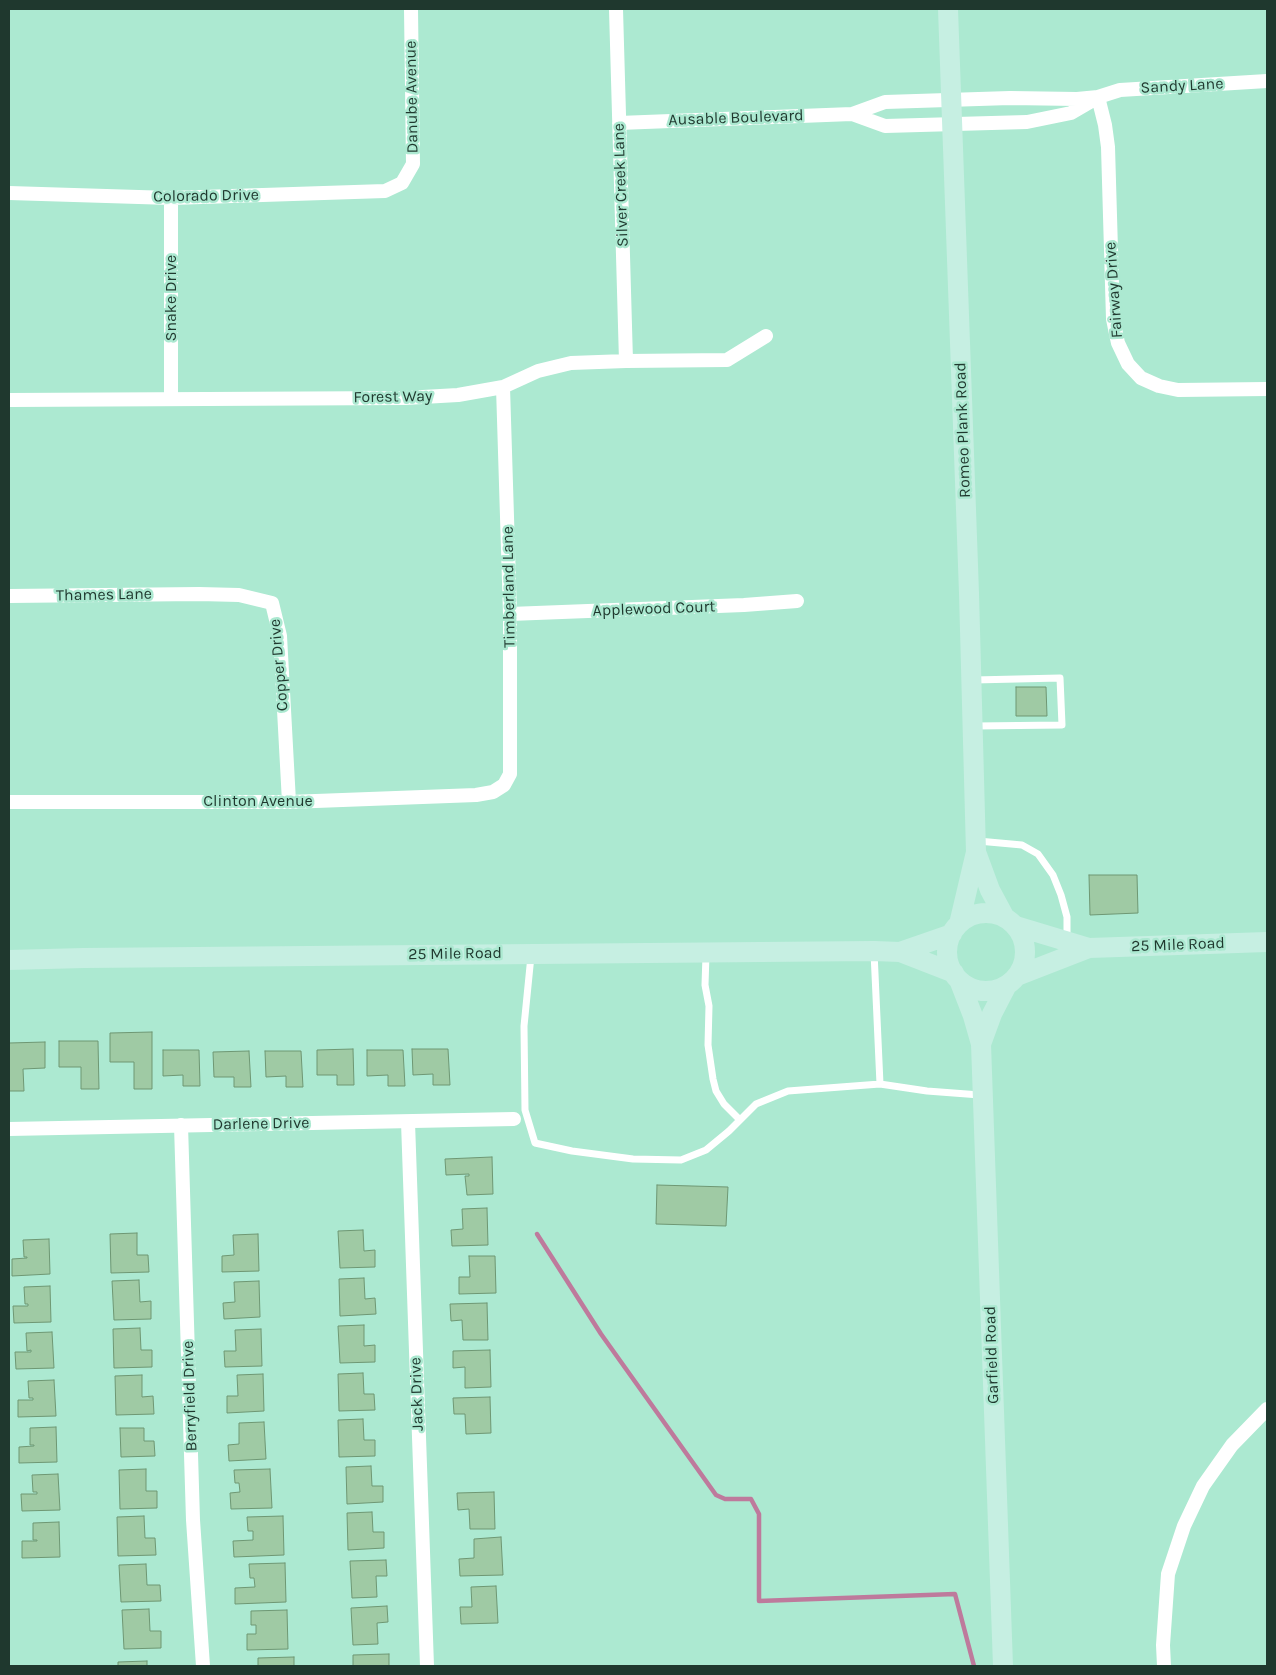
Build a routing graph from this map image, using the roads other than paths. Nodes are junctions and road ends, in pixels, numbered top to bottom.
1 (411, 9) edge
2 (616, 9) edge
3 (948, 9) edge
4 (1267, 82) edge
5 (1098, 97) junction
6 (952, 101) junction
7 (852, 114) junction
8 (620, 122) junction
9 (952, 125) junction
10 (402, 183) joint
11 (9, 192) edge
12 (171, 198) junction
13 (766, 336) dead end
14 (626, 361) junction
15 (503, 387) junction
16 (1267, 388) edge
17 (170, 398) junction
18 (9, 400) edge
19 (199, 594) joint
20 (9, 596) edge
21 (797, 601) dead end
22 (510, 614) junction
23 (971, 680) junction
24 (972, 726) junction
25 (504, 785) joint
26 (9, 802) edge
27 (289, 802) junction
28 (975, 846) junction
29 (1010, 922) junction
30 (955, 929) junction
31 (1067, 940) junction
32 (1267, 942) edge
33 (1089, 948) junction
34 (874, 951) junction
35 (706, 952) junction
36 (900, 952) junction
37 (531, 954) junction
38 (9, 960) edge
39 (956, 977) junction
40 (1012, 981) junction
41 (981, 1044) junction
42 (880, 1084) junction
43 (983, 1096) junction
44 (514, 1119) dead end
45 (740, 1120) junction
46 (408, 1122) junction
47 (181, 1125) junction
48 (9, 1129) edge
49 (1267, 1409) edge
50 (202, 1666) edge
51 (427, 1666) edge
52 (1003, 1666) edge
53 (1164, 1666) edge

1 - 10 street, Danube Avenue
2 - 8 street, Silver Creek Lane
3 - 6 street, Romeo Plank Road
4 - 5 street, Sandy Lane
5 - 6 street, Sandy Lane
5 - 9 street, Sandy Lane
5 - 16 street, Fairway Drive
6 - 7 street, Ausable Boulevard
6 - 9 street, Romeo Plank Road
7 - 8 street, Ausable Boulevard
7 - 9 street, Ausable Boulevard
8 - 14 street, Silver Creek Lane
9 - 23 street, Romeo Plank Road
10 - 12 street, Colorado Drive
11 - 12 street, Colorado Drive
12 - 17 street, Snake Drive
13 - 14 street, Forest Way
14 - 15 street, Forest Way
15 - 17 street, Forest Way
15 - 22 street, Timberland Lane
17 - 18 street, Forest Way
19 - 20 street, Thames Lane
19 - 27 street, Copper Drive
21 - 22 street, Applewood Court
22 - 25 street, Timberland Lane
23 - 24 street, Romeo Plank Road
23 - 24 lane
24 - 28 street, Romeo Plank Road
25 - 27 street, Clinton Avenue
26 - 27 street, Clinton Avenue
28 - 29 street, Romeo Plank Road
28 - 30 street, Romeo Plank Road
28 - 31 lane
29 - 30 street
29 - 31 street, 25 Mile Road
29 - 40 street
30 - 36 street, 25 Mile Road
30 - 39 street
31 - 33 street, 25 Mile Road
32 - 33 street, 25 Mile Road
33 - 40 street, 25 Mile Road
34 - 35 street, 25 Mile Road
34 - 36 street, 25 Mile Road
34 - 42 lane
35 - 37 street, 25 Mile Road
35 - 45 lane
36 - 39 street, 25 Mile Road
37 - 38 street, 25 Mile Road
37 - 45 lane
39 - 40 street
39 - 41 street, Garfield Road
40 - 41 street, Garfield Road
41 - 43 street, Garfield Road
42 - 43 lane
42 - 45 lane
43 - 52 street, Garfield Road
44 - 46 street, Darlene Drive
46 - 47 street, Darlene Drive
46 - 51 street, Jack Drive
47 - 48 street, Darlene Drive
47 - 50 street, Berryfield Drive
49 - 53 street

